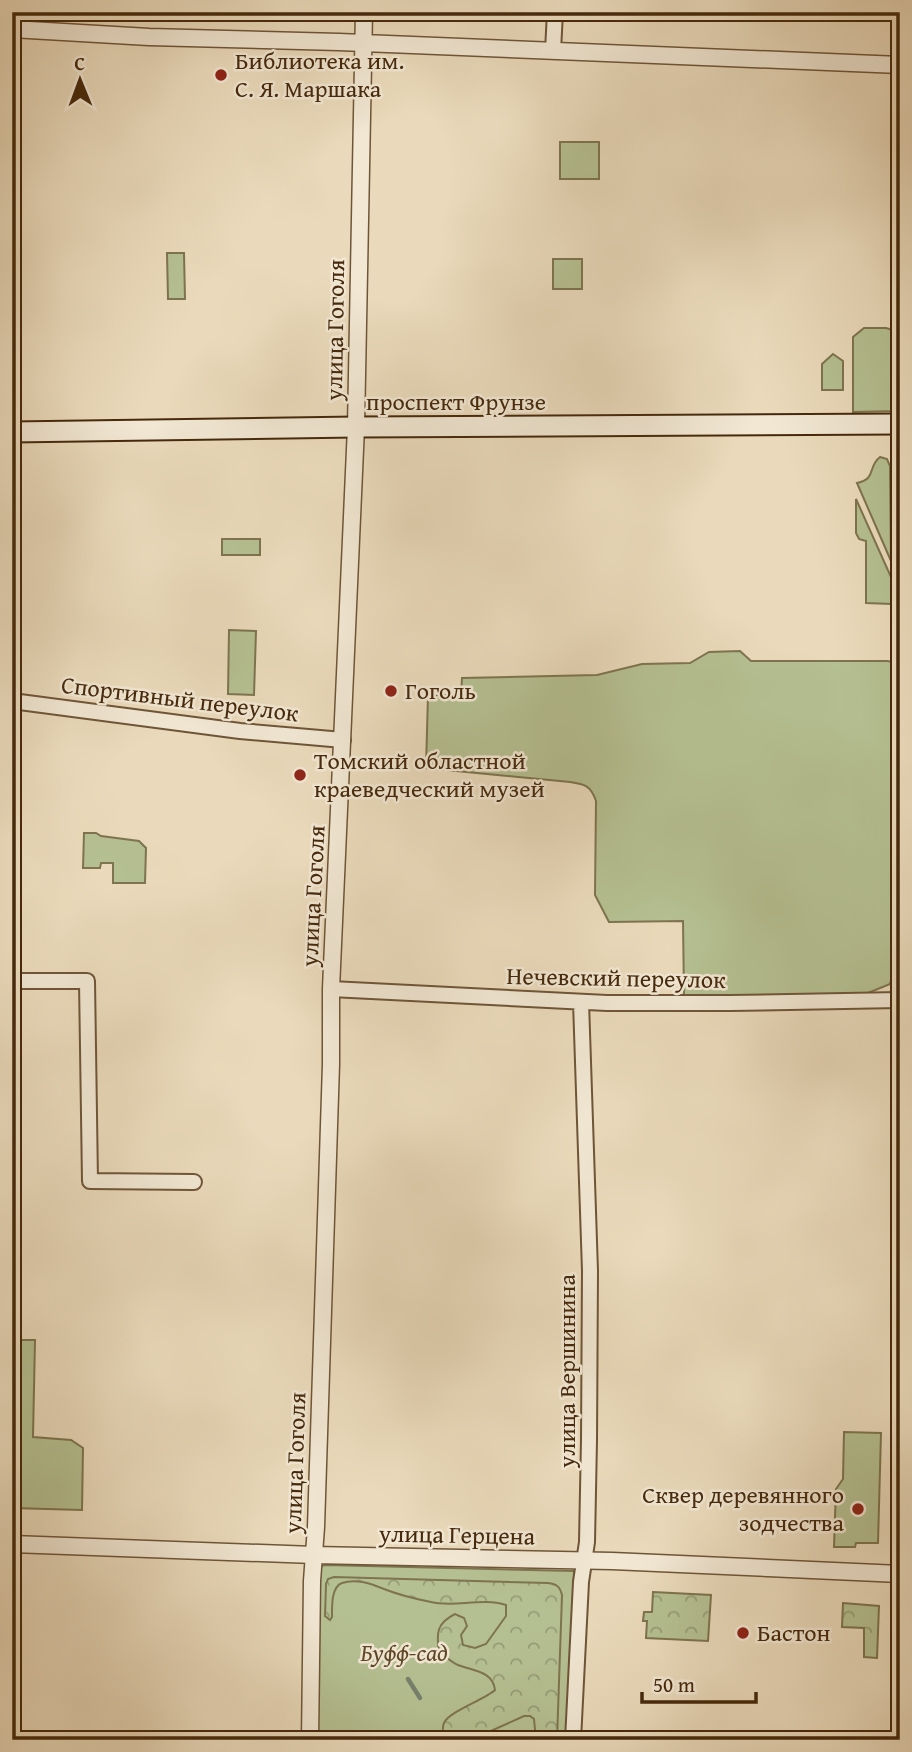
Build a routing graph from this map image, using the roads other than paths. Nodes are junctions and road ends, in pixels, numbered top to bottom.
1 (364, 12) edge
2 (555, 12) edge
3 (12, 29) edge
4 (364, 43) junction
5 (553, 51) junction
6 (900, 65) edge
7 (900, 424) edge
8 (356, 427) junction
9 (12, 432) edge
10 (12, 701) edge
11 (343, 740) junction
12 (12, 981) edge
13 (331, 989) junction
14 (900, 1000) edge
15 (581, 1002) junction
16 (194, 1182) dead end
17 (12, 1544) edge
18 (314, 1555) junction
19 (585, 1560) junction
20 (900, 1574) edge
21 (310, 1740) edge
22 (573, 1740) edge

1 - 4 street, улица Гоголя
2 - 5 street
3 - 4 street
4 - 5 street
4 - 8 street, улица Гоголя
5 - 6 street
7 - 8 main road, проспект Фрунзе
8 - 9 main road, проспект Фрунзе
8 - 11 street, улица Гоголя
10 - 11 street, Спортивный переулок
11 - 13 street, улица Гоголя
12 - 16 street
13 - 15 street, Нечевский переулок
13 - 18 street, улица Гоголя
14 - 15 street, Нечевский переулок
15 - 19 street, улица Вершинина
17 - 18 street, улица Герцена
18 - 19 street, улица Герцена
18 - 21 street, улица Гоголя
19 - 20 street, улица Герцена
19 - 22 street, улица Вершинина

